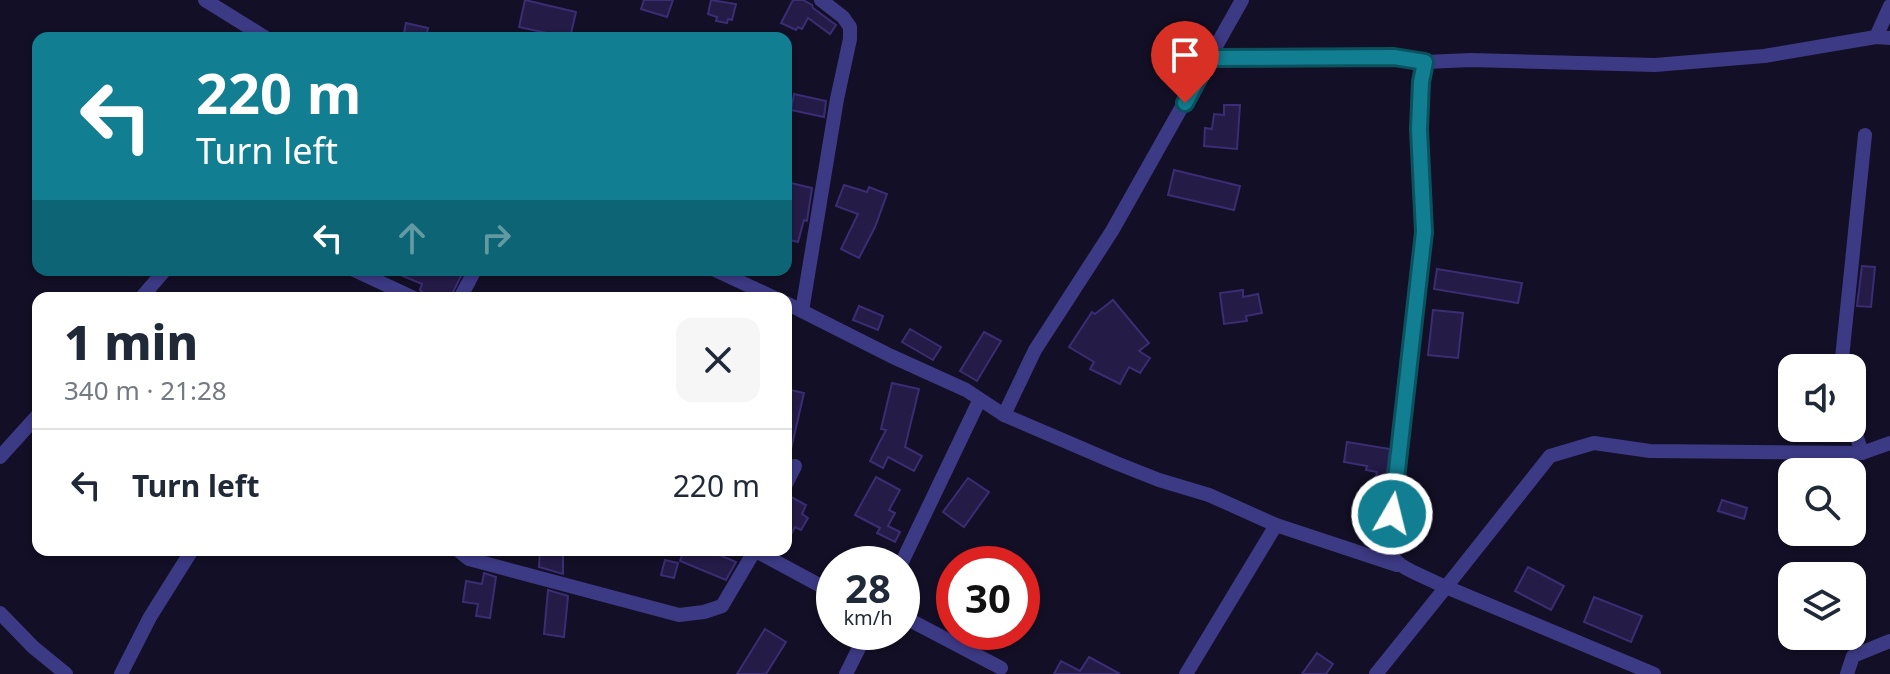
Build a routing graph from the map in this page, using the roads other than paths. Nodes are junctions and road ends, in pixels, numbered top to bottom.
1 (205, 0) edge
2 (821, 0) edge
3 (1242, 0) edge
4 (1890, 6) edge
5 (256, 32) edge
6 (1883, 37) edge
7 (1209, 58) junction
8 (1425, 62) junction
9 (1865, 135) dead end
10 (160, 276) edge
11 (367, 276) edge
12 (728, 276) edge
13 (146, 292) edge
14 (401, 292) edge
15 (762, 292) edge
16 (792, 306) edge
17 (802, 311) junction
18 (1842, 354) edge
19 (979, 401) junction
20 (1004, 415) junction
21 (32, 422) edge
22 (1858, 442) edge
23 (1890, 443) edge
24 (1862, 453) junction
25 (0, 457) edge
26 (795, 466) dead end
27 (792, 472) edge
28 (1276, 525) junction
29 (910, 546) edge
30 (188, 556) edge
31 (465, 556) edge
32 (751, 556) edge
33 (766, 556) edge
34 (1397, 565) junction
35 (816, 583) edge
36 (1446, 587) junction
37 (0, 613) edge
38 (920, 625) edge
39 (1890, 641) edge
40 (858, 650) edge
41 (1001, 668) dead end
42 (66, 674) edge
43 (121, 674) edge
44 (846, 674) edge
45 (1186, 674) edge
46 (1376, 674) edge
47 (1654, 674) edge
48 (1847, 674) edge

1 - 5 street
2 - 17 street
3 - 7 street
4 - 6 street
6 - 8 street
7 - 8 street
7 - 20 street
8 - 34 street
9 - 18 street
10 - 13 street
11 - 14 street
12 - 15 street
16 - 17 street
17 - 19 street
19 - 20 street
19 - 29 street
20 - 28 street
21 - 25 street
22 - 24 street
23 - 24 street
24 - 36 street
26 - 27 street
28 - 34 street
28 - 45 street
30 - 43 street
31 - 32 street
33 - 35 street
34 - 36 street
36 - 46 street
36 - 47 street
37 - 42 street
38 - 41 street
39 - 48 street
40 - 44 street

